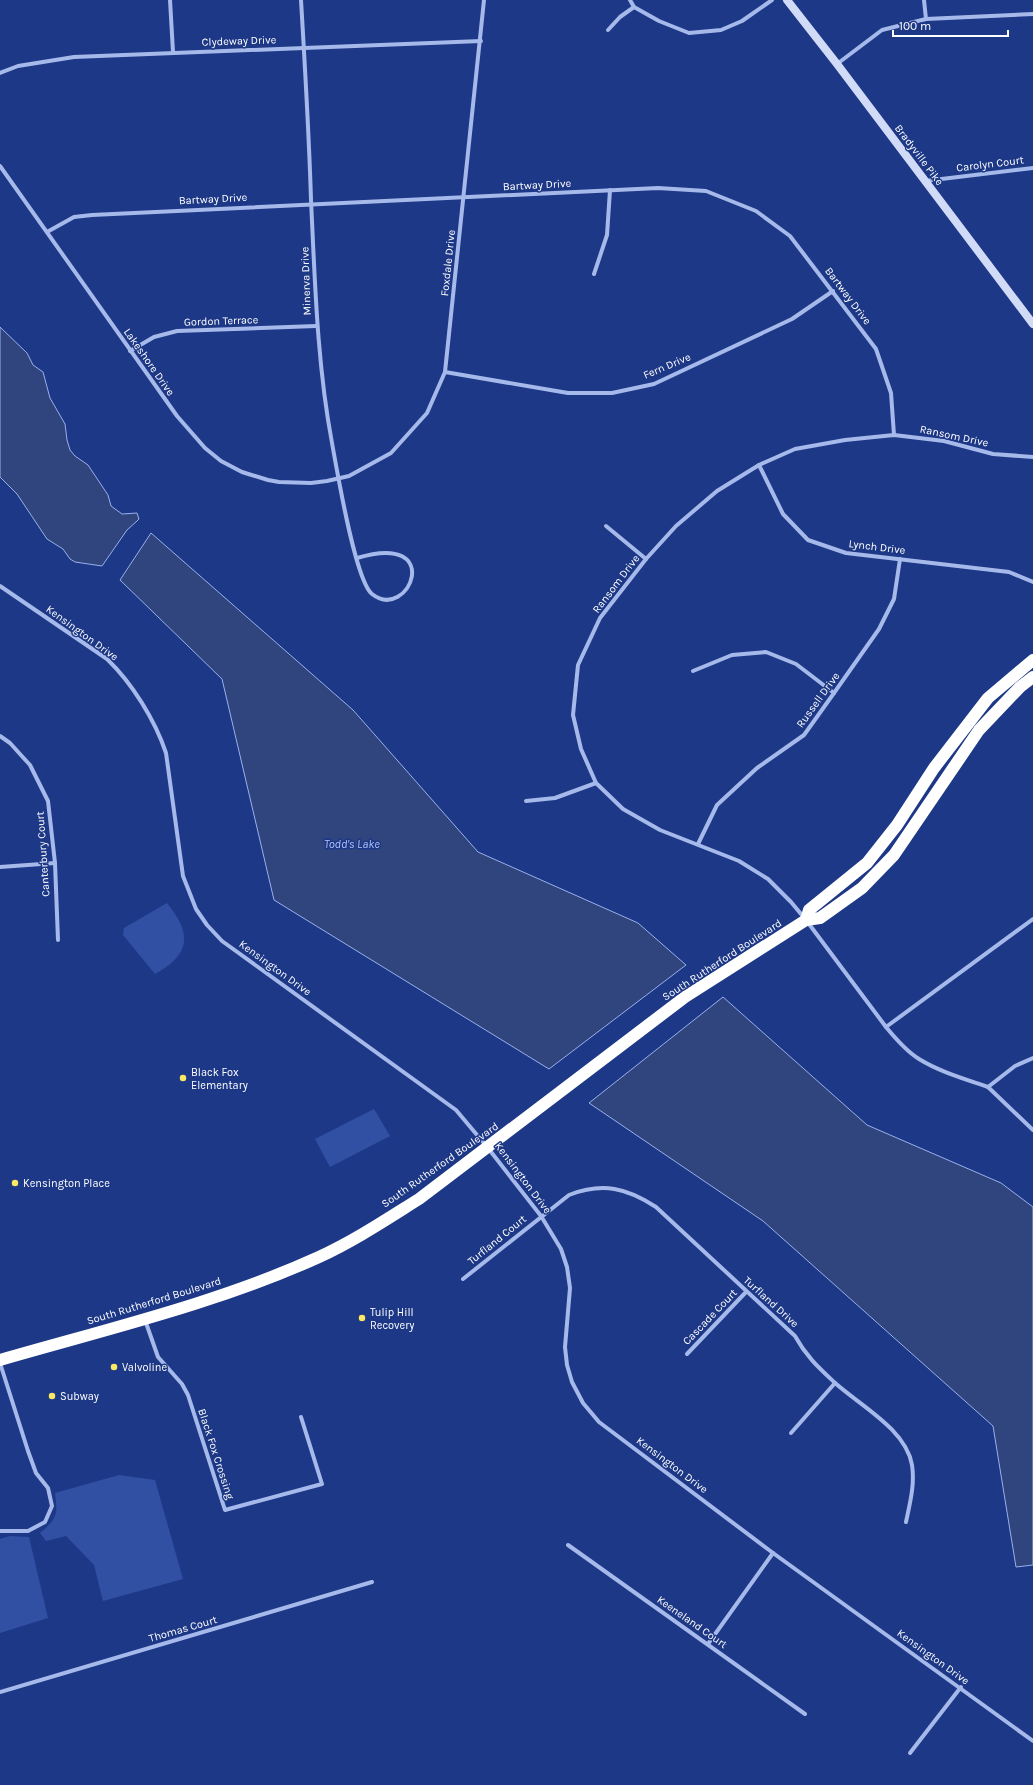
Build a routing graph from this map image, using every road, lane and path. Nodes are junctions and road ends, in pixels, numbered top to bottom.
1 (170, 0) edge
2 (301, 0) edge
3 (484, 0) edge
4 (630, 0) edge
5 (772, 0) edge
6 (786, 0) edge
7 (924, 0) edge
8 (634, 7) junction
9 (1033, 14) edge
10 (926, 19) junction
11 (608, 30) dead end
12 (481, 40) junction
13 (304, 47) junction
14 (173, 52) junction
15 (837, 64) junction
16 (0, 72) edge
17 (0, 166) edge
18 (1033, 168) edge
19 (924, 181) junction
20 (610, 190) junction
21 (464, 197) junction
22 (311, 203) junction
23 (47, 232) junction
24 (594, 274) dead end
25 (833, 291) junction
26 (1033, 324) edge
27 (316, 326) junction
28 (130, 351) junction
29 (445, 372) junction
30 (894, 435) junction
31 (1033, 457) edge
32 (759, 465) junction
33 (339, 479) junction
34 (606, 526) dead end
35 (357, 558) junction
36 (646, 559) junction
37 (900, 559) junction
38 (1033, 582) edge
39 (0, 586) edge
40 (1033, 660) edge
41 (693, 671) dead end
42 (1033, 677) edge
43 (834, 693) junction
44 (0, 736) edge
45 (596, 783) junction
46 (526, 801) dead end
47 (698, 844) junction
48 (55, 863) junction
49 (0, 867) edge
50 (1033, 919) edge
51 (806, 920) junction
52 (58, 940) dead end
53 (886, 1027) junction
54 (1033, 1058) edge
55 (988, 1087) junction
56 (1033, 1130) edge
57 (488, 1148) junction
58 (541, 1216) junction
59 (464, 1279) dead end
60 (746, 1292) junction
61 (144, 1318) junction
62 (687, 1354) dead end
63 (0, 1362) edge
64 (835, 1383) junction
65 (301, 1417) dead end
66 (791, 1433) dead end
67 (906, 1522) dead end
68 (0, 1531) edge
69 (568, 1545) dead end
70 (773, 1553) junction
71 (372, 1582) dead end
72 (708, 1644) junction
73 (961, 1687) junction
74 (0, 1692) edge
75 (805, 1714) dead end
76 (1033, 1741) edge
77 (910, 1753) dead end

1 - 14 street
2 - 13 street, Minerva Drive
3 - 12 street, Foxdale Drive
4 - 8 street
5 - 8 street
6 - 15 main road, Bradyville Pike
7 - 10 street
8 - 11 street
9 - 10 street
10 - 15 street
12 - 13 street, Clydeway Drive
12 - 21 street, Foxdale Drive
13 - 14 street, Clydeway Drive
13 - 22 street, Minerva Drive
14 - 16 street, Clydeway Drive
15 - 19 main road, Bradyville Pike
17 - 23 street, Lakeshore Drive
18 - 19 street, Carolyn Court
19 - 26 main road, Bradyville Pike
20 - 21 street, Bartway Drive
20 - 24 street
20 - 25 street, Bartway Drive
21 - 22 street, Bartway Drive
21 - 29 street, Foxdale Drive
22 - 23 street, Bartway Drive
22 - 27 street, Minerva Drive
23 - 28 street, Lakeshore Drive
25 - 29 street, Fern Drive
25 - 30 street, Bartway Drive
27 - 28 street, Gordon Terrace
27 - 33 street, Minerva Drive
28 - 33 street, Lakeshore Drive
29 - 33 street, Foxdale Drive
30 - 31 street, Ransom Drive
30 - 32 street, Ransom Drive
32 - 36 street, Ransom Drive
32 - 37 street, Lynch Drive
33 - 35 street, Minerva Drive
34 - 36 street
35 - 35 street, Minerva Drive
36 - 45 street, Ransom Drive
37 - 38 street, Lynch Drive
37 - 43 street, Russell Drive
39 - 57 street, Kensington Drive
40 - 51 highway, South Rutherford Boulevard
41 - 43 street
42 - 51 highway, South Rutherford Boulevard
43 - 47 street, Russell Drive
44 - 48 street, Canterbury Court
45 - 46 street
45 - 47 street, Ransom Drive
47 - 51 street, Ransom Drive
48 - 49 street
48 - 52 street, Canterbury Court
50 - 53 street
51 - 53 street, Ransom Drive
51 - 57 highway, South Rutherford Boulevard
53 - 55 street, Ransom Drive
54 - 55 street
55 - 56 street
57 - 58 street, Kensington Drive
57 - 61 highway, South Rutherford Boulevard
58 - 59 street, Turfland Court
58 - 60 street, Turfland Drive
58 - 70 street, Kensington Drive
60 - 62 street, Cascade Court
60 - 64 street, Turfland Drive
61 - 63 highway, South Rutherford Boulevard
61 - 65 street, Black Fox Crossing
63 - 68 street
64 - 66 street
64 - 67 street, Turfland Drive
69 - 72 street, Keeneland Court
70 - 72 street
70 - 73 street, Kensington Drive
71 - 74 street, Thomas Court
72 - 75 street, Keeneland Court
73 - 76 street, Kensington Drive
73 - 77 street

